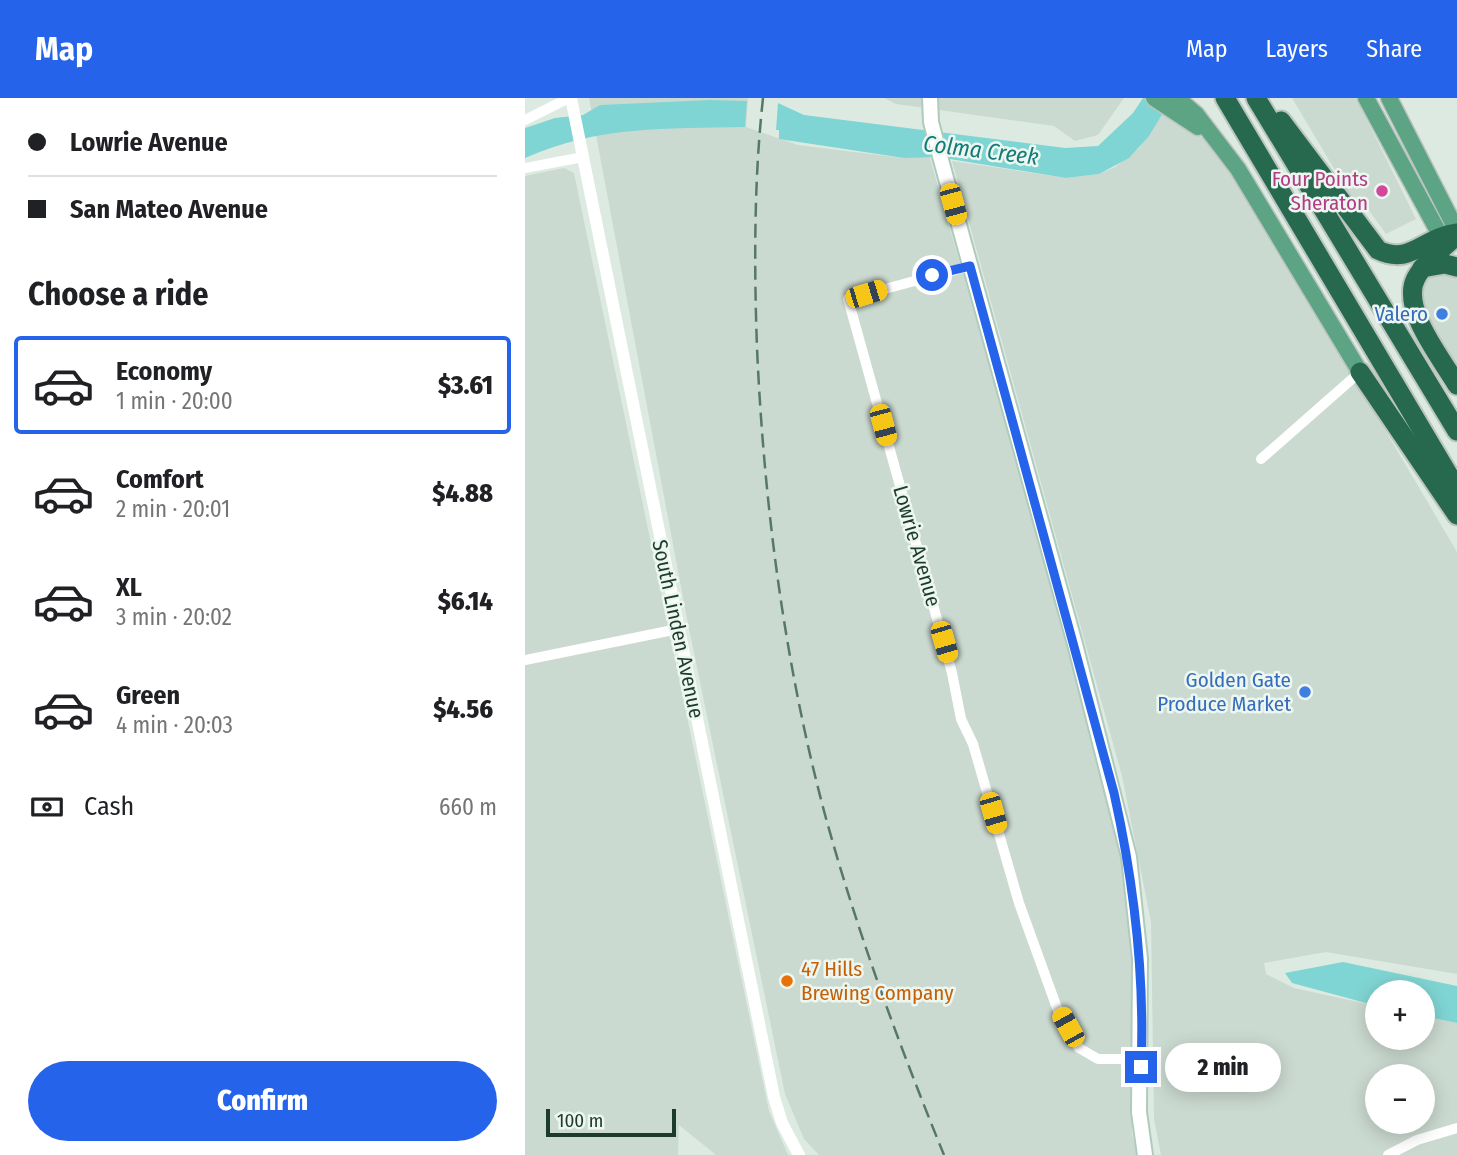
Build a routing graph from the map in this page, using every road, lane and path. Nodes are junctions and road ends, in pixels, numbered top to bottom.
1 (930, 98) edge
2 (1225, 98) edge
3 (1256, 98) edge
4 (1263, 98) edge
5 (1366, 98) edge
6 (1389, 98) edge
7 (1166, 101) edge
8 (571, 102) edge
9 (525, 120) edge
10 (582, 152) junction
11 (525, 168) edge
12 (1451, 236) edge
13 (970, 266) junction
14 (1457, 266) edge
15 (1422, 268) junction
16 (1360, 372) junction
17 (1457, 385) edge
18 (1457, 431) edge
19 (1261, 460) dead end
20 (1457, 489) edge
21 (1457, 516) edge
22 (678, 629) junction
23 (525, 660) edge
24 (1141, 1059) junction
25 (1457, 1128) edge
26 (799, 1155) edge
27 (1145, 1155) edge
28 (1388, 1155) edge

1 - 13 main road
2 - 20 highway
3 - 18 highway
4 - 12 highway
5 - 12 main road
6 - 12 main road
7 - 16 main road
8 - 9 street
8 - 10 street, South Linden Avenue
10 - 11 street
10 - 22 street, South Linden Avenue
12 - 14 street
12 - 15 highway
13 - 24 main road
13 - 24 street, Lowrie Avenue
14 - 15 highway
15 - 17 highway
16 - 19 street
16 - 21 highway
22 - 23 street
22 - 26 street, South Linden Avenue
24 - 27 main road
25 - 28 street

